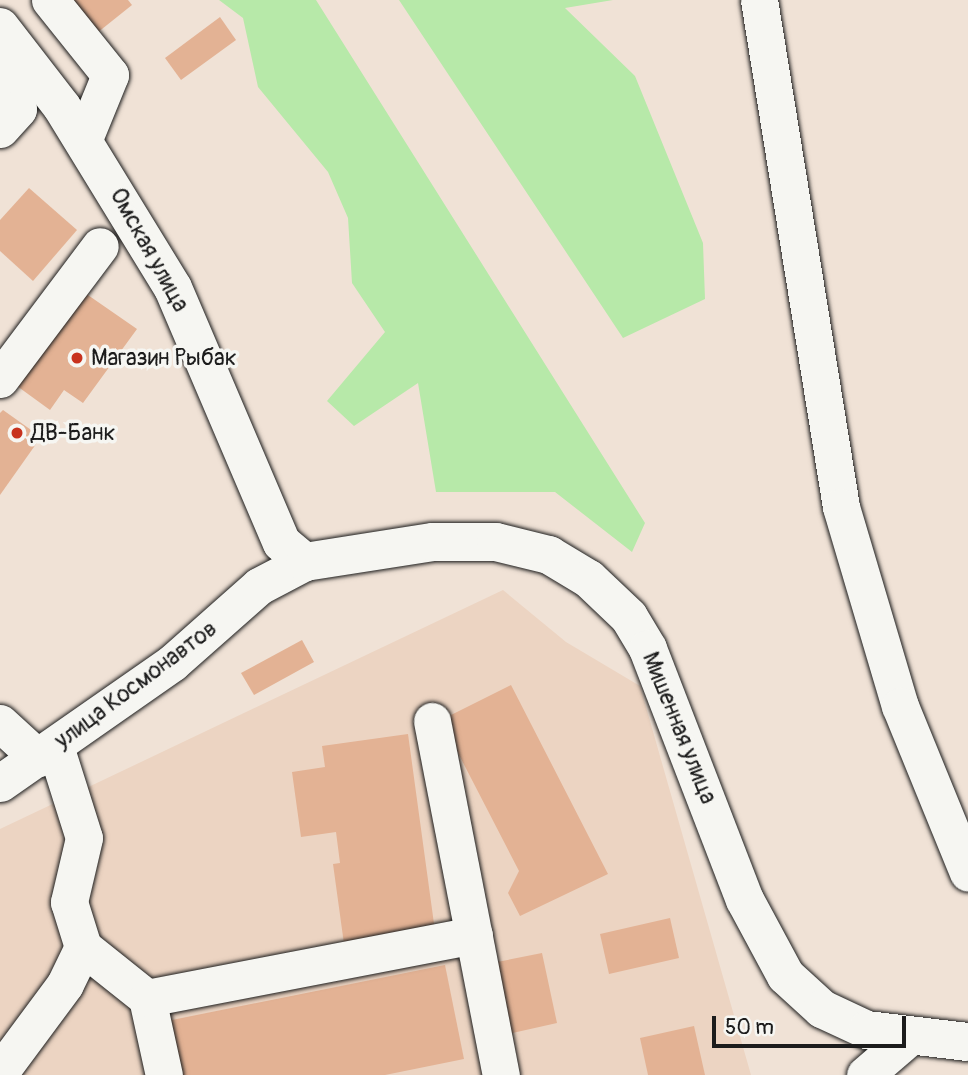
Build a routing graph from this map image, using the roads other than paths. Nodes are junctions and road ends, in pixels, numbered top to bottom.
1 (50, 0) edge
2 (759, 0) edge
3 (0, 27) edge
4 (0, 72) edge
5 (0, 129) edge
6 (83, 141) junction
7 (100, 246) dead end
8 (0, 379) edge
9 (305, 562) junction
10 (432, 721) dead end
11 (0, 723) edge
12 (46, 752) junction
13 (0, 783) edge
14 (968, 873) edge
15 (474, 934) junction
16 (83, 947) junction
17 (147, 998) junction
18 (908, 1038) junction
19 (968, 1042) edge
20 (0, 1072) edge
21 (164, 1075) edge
22 (501, 1075) edge
23 (865, 1075) edge

1 - 6 street
2 - 14 street
3 - 6 main road, Омская улица
4 - 5 street
6 - 9 main road, Омская улица
7 - 8 street
9 - 12 street, улица Космонавтов
9 - 18 main road, Мишенная улица
10 - 15 street
11 - 12 street
12 - 13 street, улица Космонавтов
12 - 16 street
15 - 17 street
15 - 22 street
16 - 17 street
16 - 20 street
17 - 21 street
18 - 19 main road, Мишенная улица
18 - 23 street

